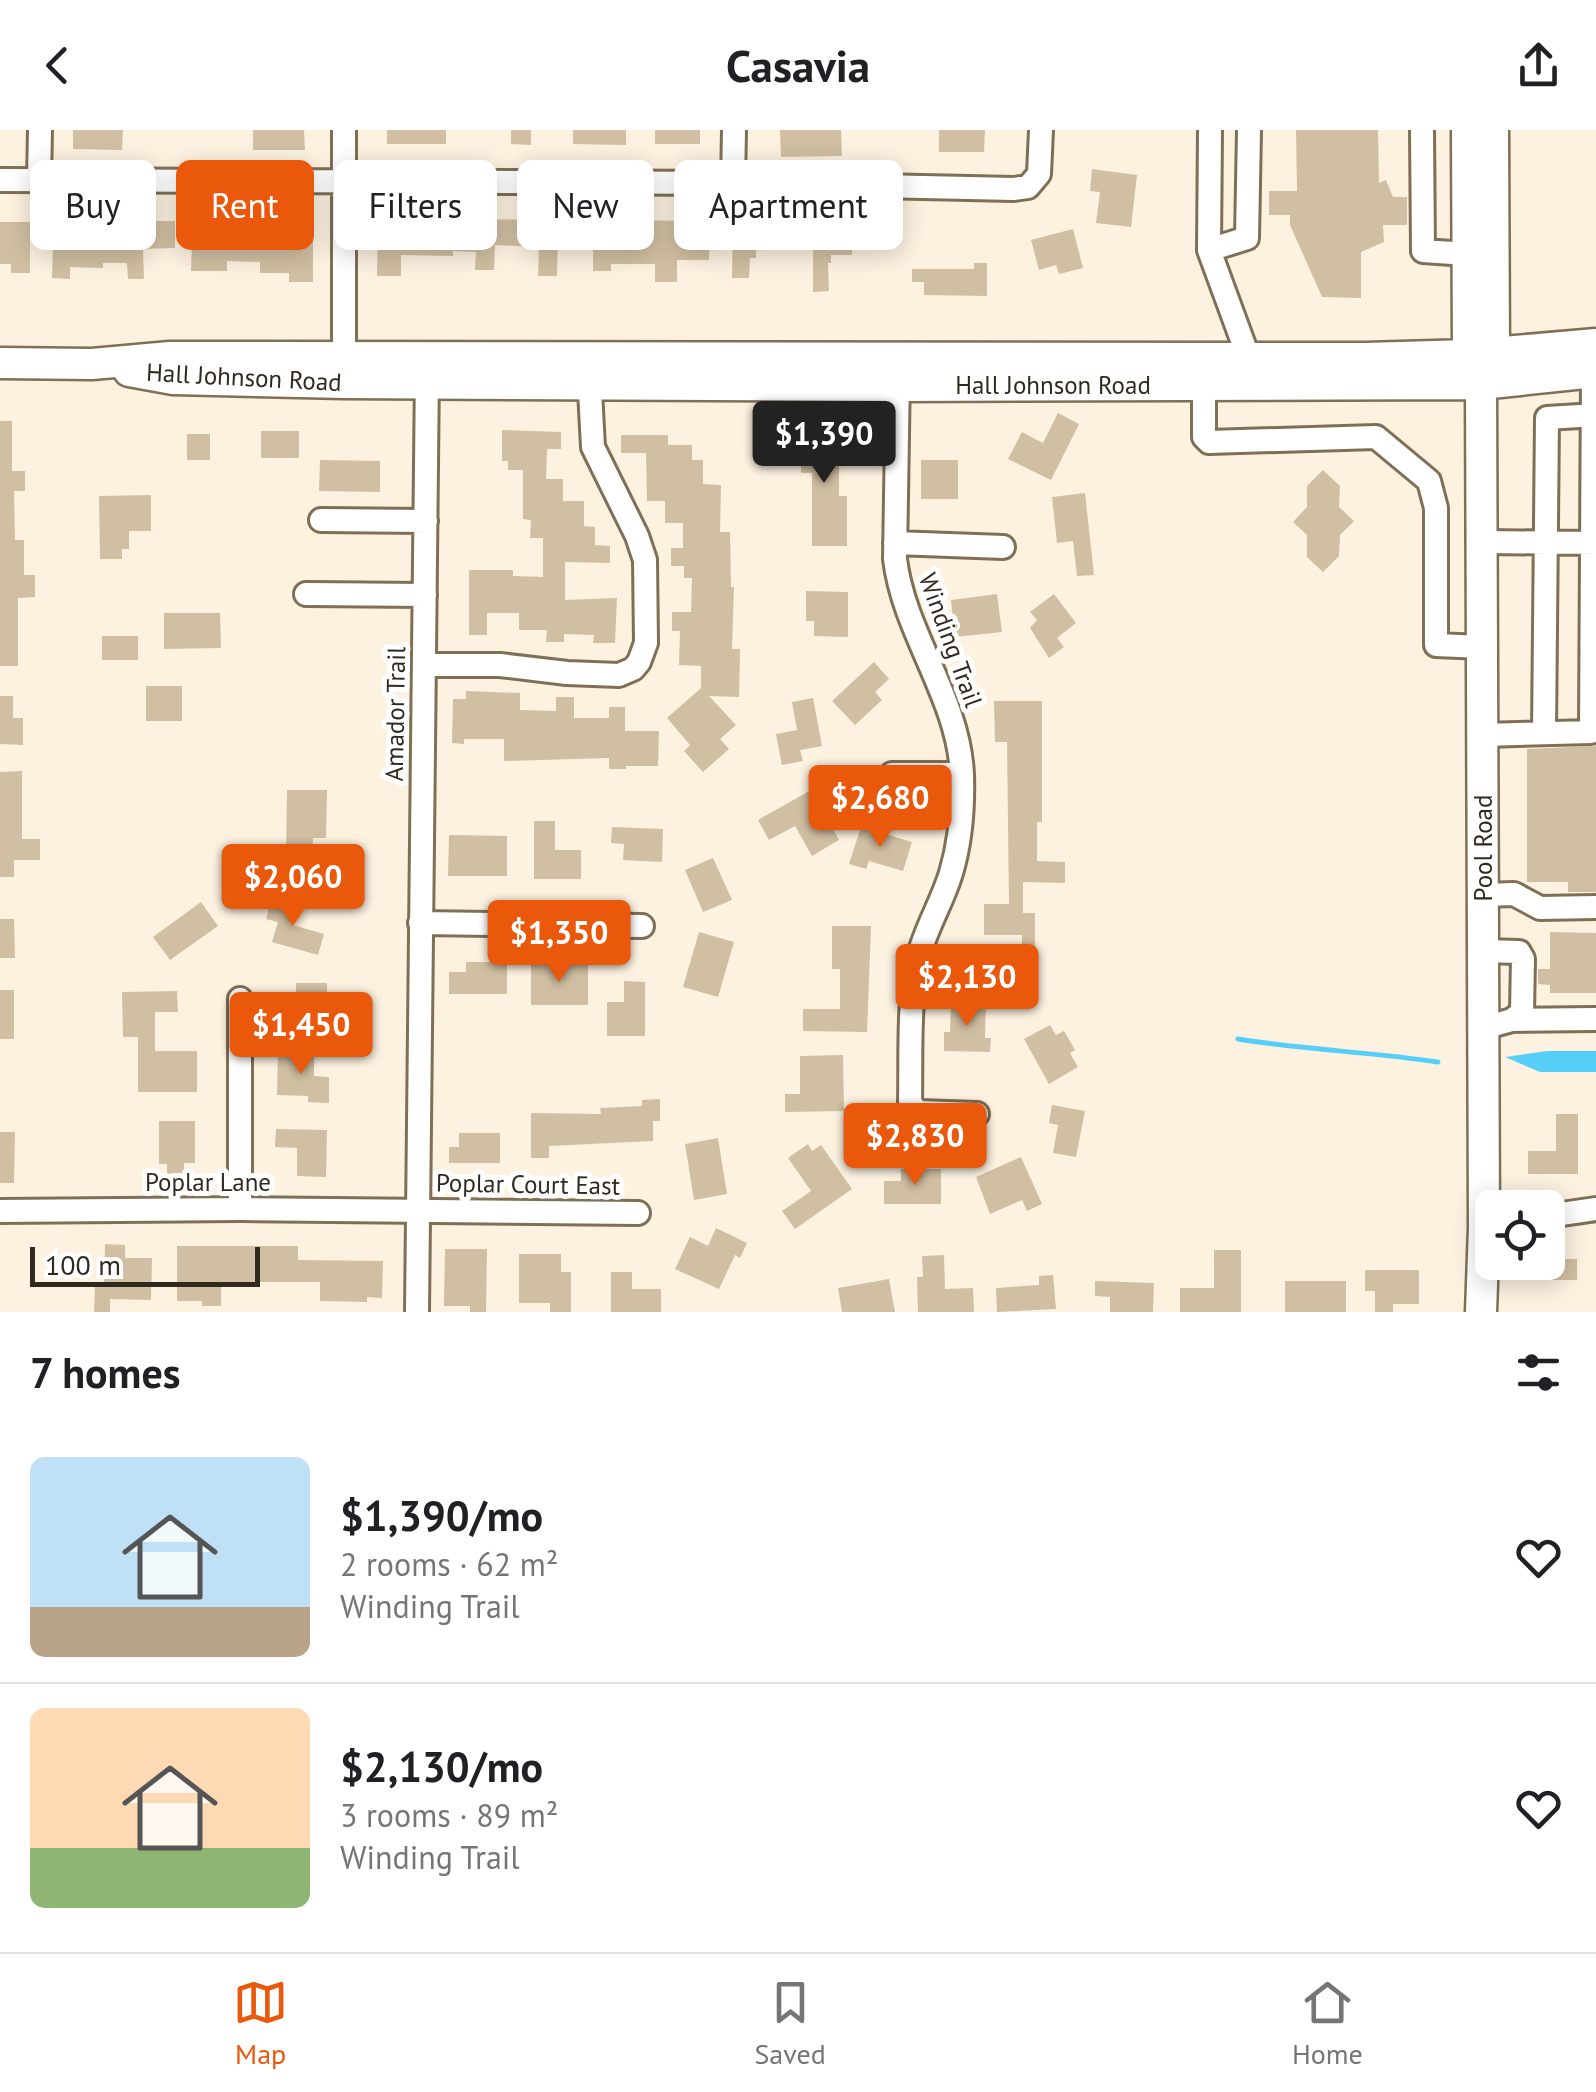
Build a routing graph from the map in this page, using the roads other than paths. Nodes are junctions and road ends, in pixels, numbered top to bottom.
1 (40, 130) edge
2 (344, 130) edge
3 (734, 130) edge
4 (1041, 130) edge
5 (1210, 130) edge
6 (1249, 130) edge
7 (1422, 130) edge
8 (1467, 130) edge
9 (1493, 130) edge
10 (39, 160) edge
11 (344, 160) edge
12 (733, 160) edge
13 (0, 180) edge
14 (30, 181) edge
15 (156, 181) edge
16 (334, 181) edge
17 (497, 182) edge
18 (674, 183) edge
19 (903, 186) edge
20 (344, 250) edge
21 (1209, 250) junction
22 (1467, 254) junction
23 (1481, 354) junction
24 (0, 363) edge
25 (1595, 363) edge
26 (344, 370) junction
27 (427, 370) junction
28 (590, 371) junction
29 (1249, 372) junction
30 (898, 373) junction
31 (1482, 384) junction
32 (1204, 385) junction
33 (1594, 415) edge
34 (320, 520) dead end
35 (426, 521) junction
36 (1482, 542) junction
37 (895, 543) junction
38 (1545, 543) junction
39 (1594, 543) edge
40 (1004, 548) dead end
41 (306, 594) dead end
42 (425, 596) junction
43 (1482, 647) junction
44 (424, 664) junction
45 (1594, 732) edge
46 (1544, 733) junction
47 (1482, 734) junction
48 (892, 774) dead end
49 (962, 774) junction
50 (1483, 895) junction
51 (1596, 907) edge
52 (420, 922) junction
53 (642, 926) dead end
54 (240, 999) dead end
55 (1596, 1019) edge
56 (1498, 1024) junction
57 (976, 1114) dead end
58 (1490, 1190) edge
59 (1596, 1208) edge
60 (240, 1209) junction
61 (417, 1210) junction
62 (0, 1212) edge
63 (638, 1213) dead end
64 (1565, 1213) edge
65 (1484, 1280) edge
66 (417, 1312) edge
67 (1481, 1312) edge

1 - 10 street
2 - 11 street
3 - 12 street
4 - 19 street
5 - 21 street
6 - 21 street
7 - 22 street
8 - 22 main road, Pool Road
9 - 23 main road, Pool Road
13 - 14 street
15 - 16 street
17 - 18 street
20 - 26 street
21 - 29 street
22 - 23 main road, Pool Road
23 - 25 main road, Hall Johnson Road
23 - 29 main road, Hall Johnson Road
23 - 31 main road, Pool Road
24 - 26 main road, Hall Johnson Road
25 - 31 main road, Hall Johnson Road
25 - 33 street
26 - 27 main road, Hall Johnson Road
27 - 28 main road, Hall Johnson Road
27 - 35 street, Amador Trail
28 - 30 main road, Hall Johnson Road
28 - 44 street
29 - 30 main road, Hall Johnson Road
29 - 31 main road, Hall Johnson Road
29 - 32 main road, Hall Johnson Road
30 - 32 main road, Hall Johnson Road
30 - 37 street, Winding Trail
31 - 36 main road, Pool Road
32 - 43 street
33 - 38 street
33 - 39 street
34 - 35 street
35 - 42 street, Amador Trail
36 - 38 street
36 - 43 main road, Pool Road
37 - 40 street
37 - 49 street, Winding Trail
38 - 39 street
38 - 46 street
39 - 45 street
41 - 42 street
42 - 44 street, Amador Trail
43 - 47 main road, Pool Road
44 - 52 street, Amador Trail
45 - 46 street
46 - 47 street
47 - 50 main road, Pool Road
48 - 49 street
49 - 57 street, Winding Trail
50 - 51 street
50 - 56 main road, Pool Road
52 - 53 street
52 - 61 street, Amador Trail
54 - 60 street
55 - 56 street
56 - 58 main road, Pool Road
59 - 64 street
60 - 61 street, Poplar Lane
60 - 62 street, Poplar Lane
61 - 63 street, Poplar Court East
61 - 66 street, Amador Trail
65 - 67 main road, Pool Road

